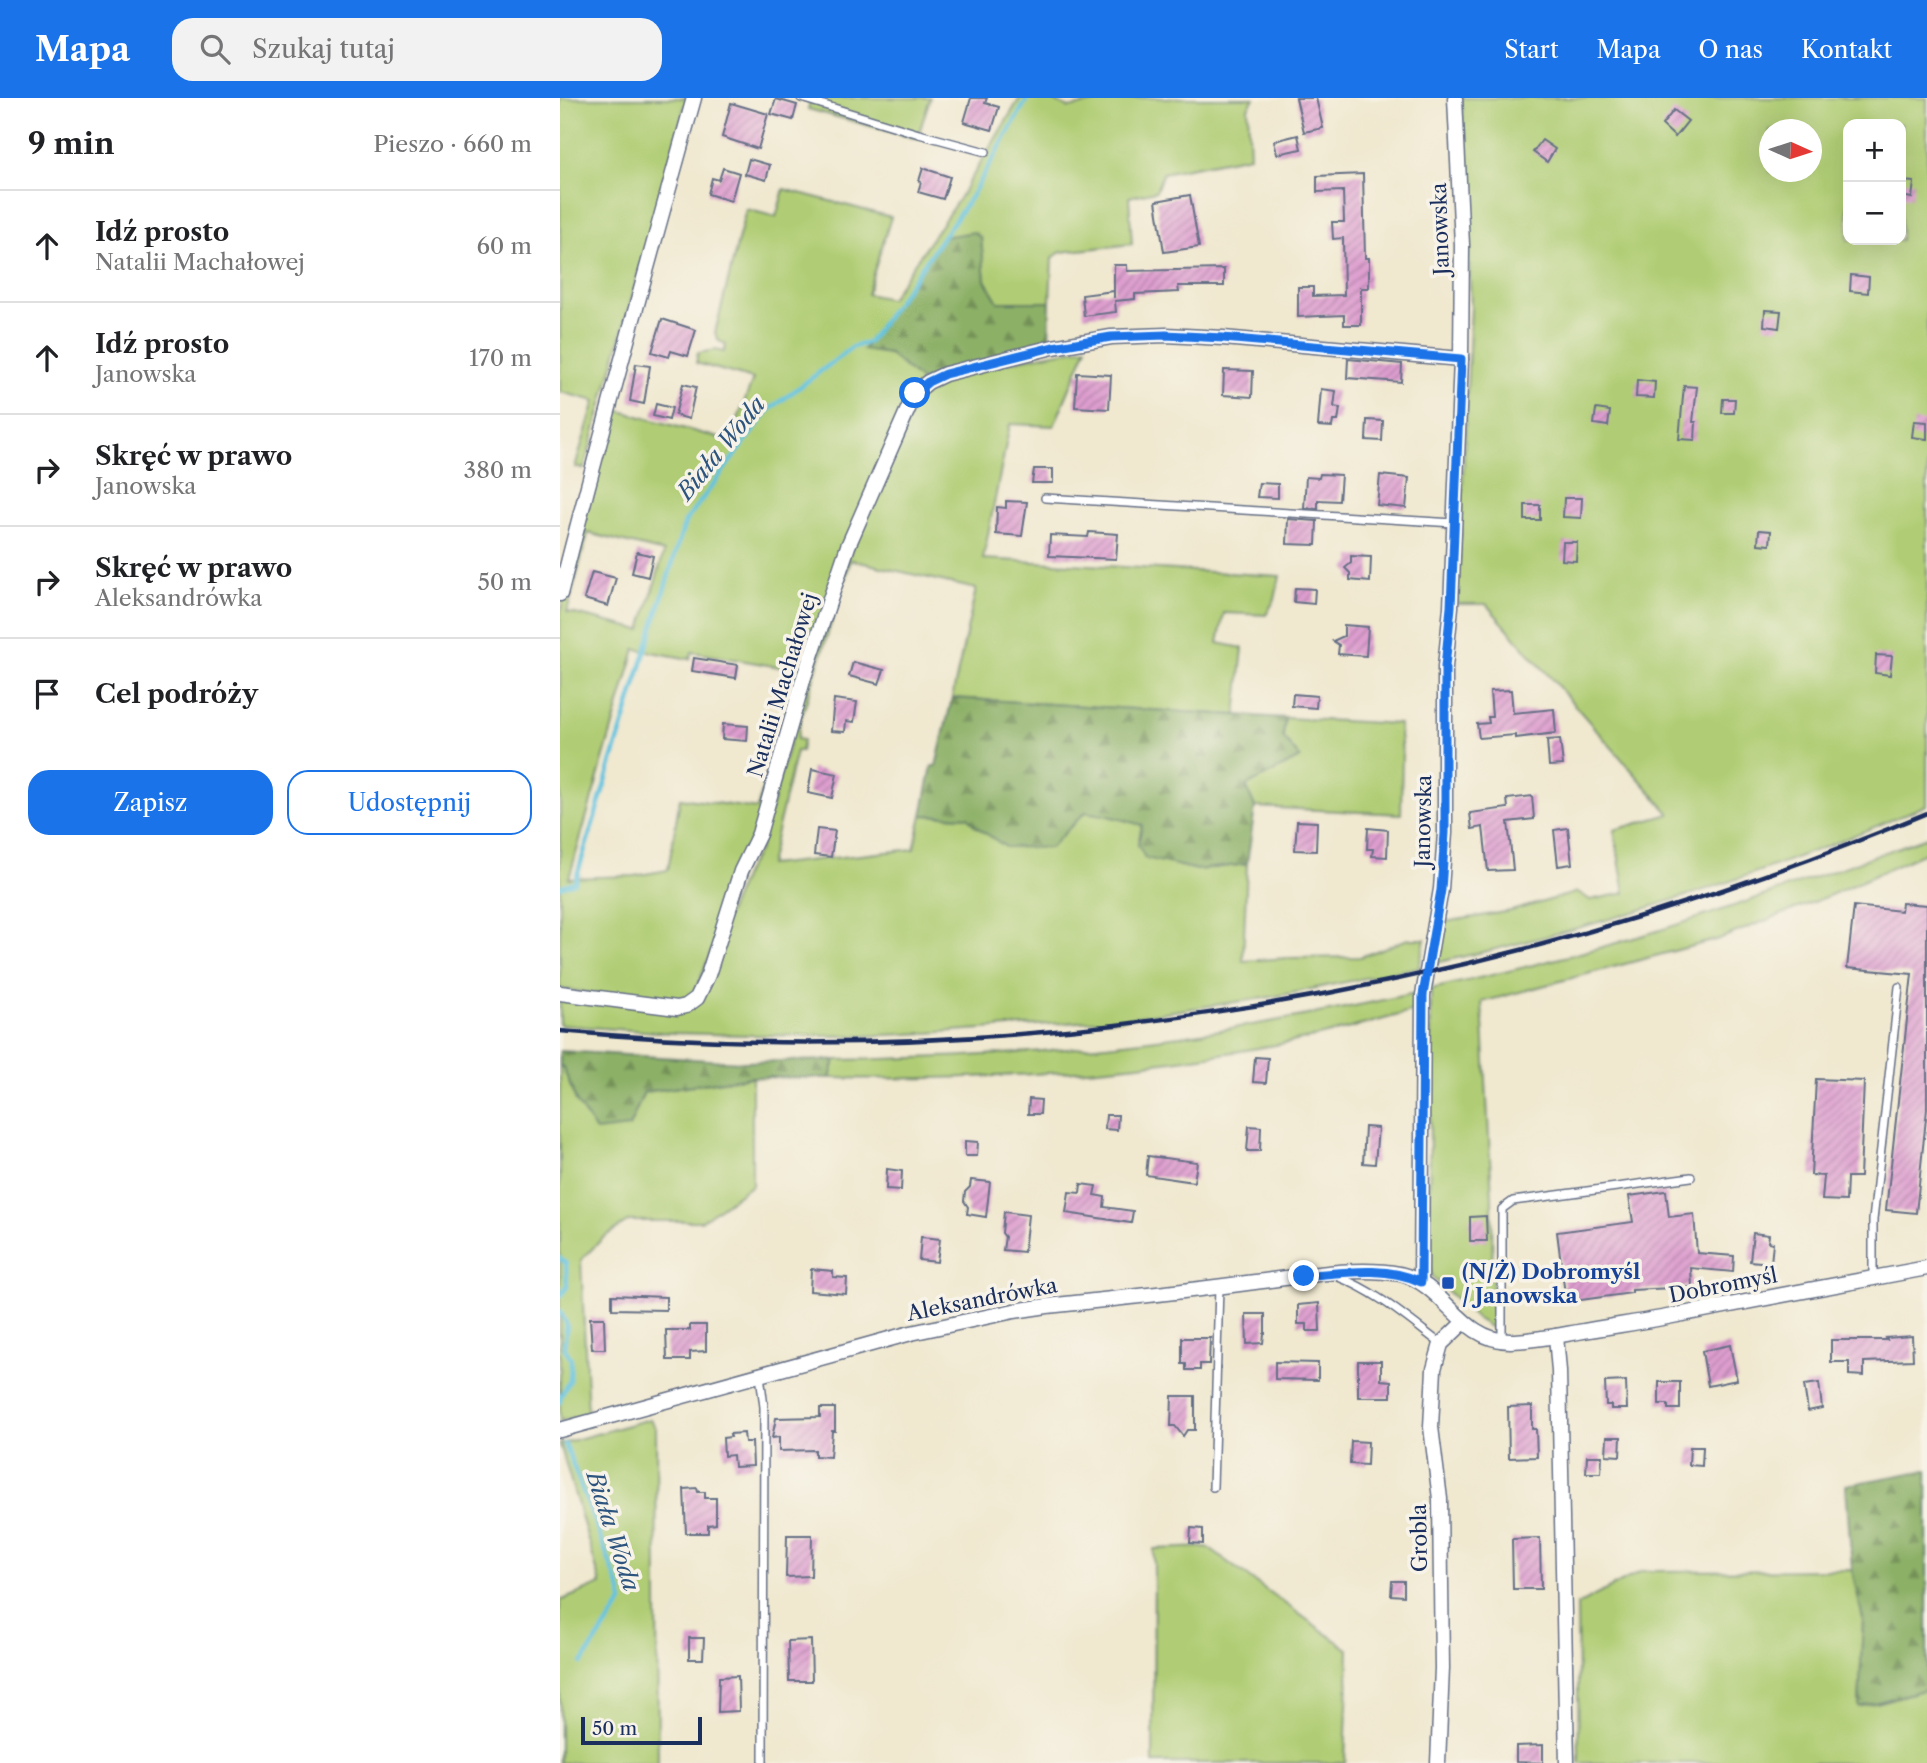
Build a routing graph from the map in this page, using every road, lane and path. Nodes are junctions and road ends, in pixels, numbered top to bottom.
1 (694, 98) edge
2 (801, 98) edge
3 (1455, 98) edge
4 (986, 152) dead end
5 (1461, 359) junction
6 (1045, 498) dead end
7 (1454, 523) junction
8 (560, 594) edge
9 (1899, 987) dead end
10 (560, 993) edge
11 (1691, 1177) dead end
12 (1927, 1268) edge
13 (1329, 1274) junction
14 (1873, 1278) junction
15 (1421, 1282) junction
16 (1219, 1287) junction
17 (1464, 1322) junction
18 (1556, 1336) junction
19 (1502, 1340) junction
20 (1441, 1345) junction
21 (760, 1375) junction
22 (560, 1430) edge
23 (1213, 1487) dead end
24 (764, 1763) edge
25 (1438, 1763) edge
26 (1567, 1763) edge

1 - 8 street
2 - 4 lane
3 - 5 street, Janowska
5 - 7 street, Janowska
5 - 10 street, Natalii Machałowej
6 - 7 lane
7 - 15 street, Janowska
9 - 14 lane
11 - 19 lane
12 - 14 street, Dobromyśl
13 - 15 street, Aleksandrówka
13 - 16 street, Aleksandrówka
13 - 20 lane
14 - 18 street, Dobromyśl
15 - 17 street, Dobromyśl
16 - 21 street, Aleksandrówka
16 - 23 lane
17 - 19 street, Dobromyśl
17 - 20 street
18 - 19 street, Dobromyśl
18 - 26 street
20 - 25 street, Grobla
21 - 22 street, Aleksandrówka
21 - 24 lane

